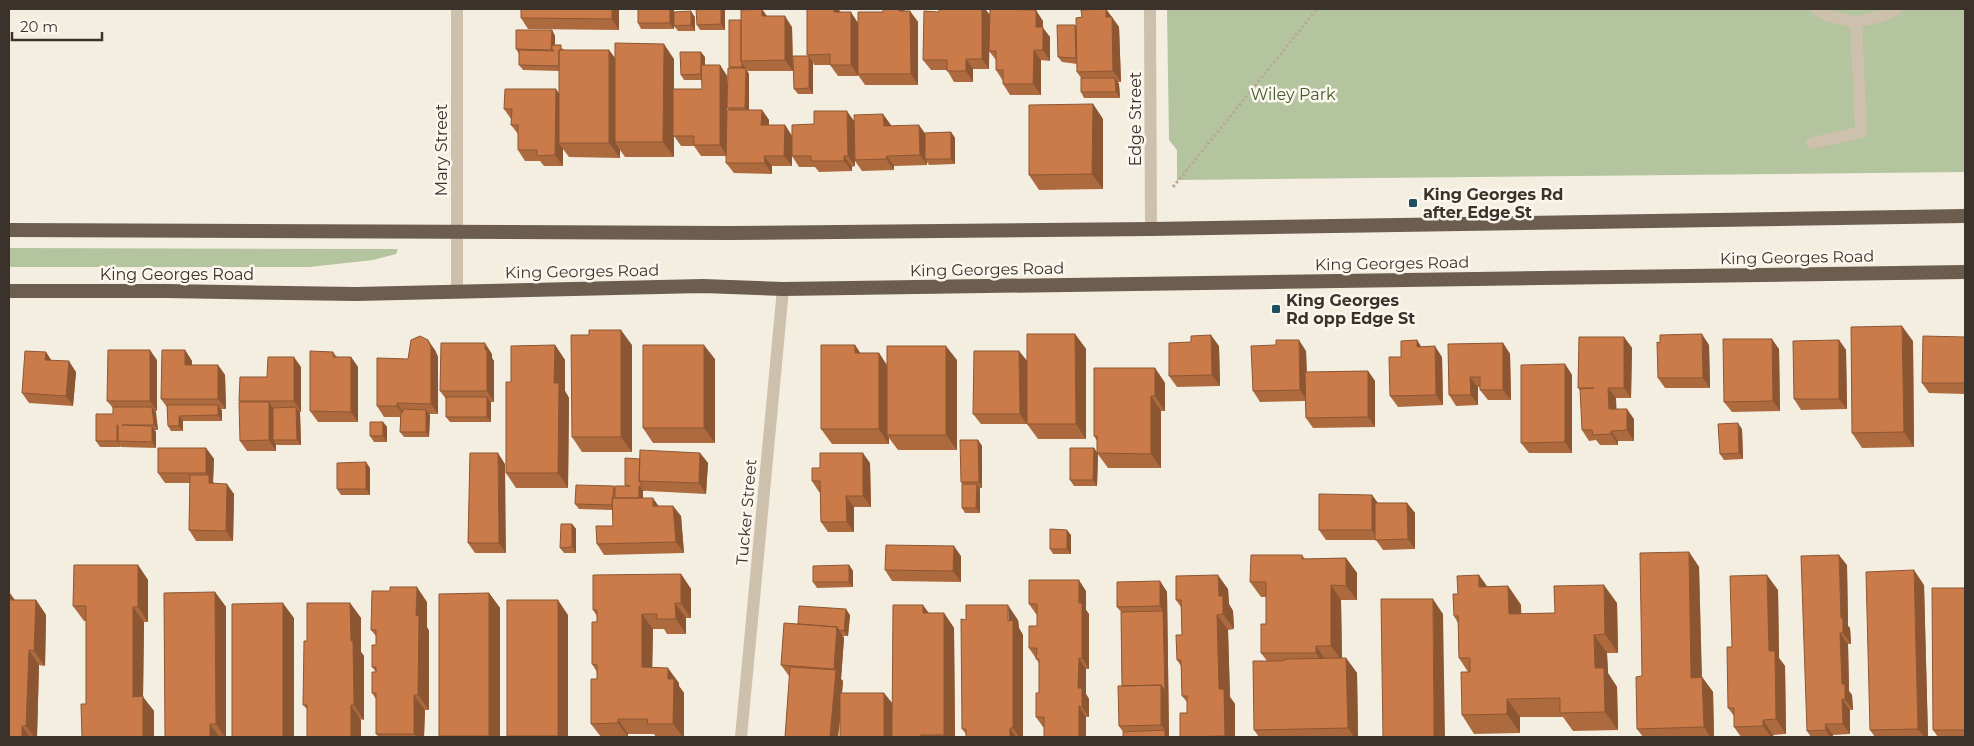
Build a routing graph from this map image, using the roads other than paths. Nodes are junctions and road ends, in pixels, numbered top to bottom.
1 (457, 9) edge
2 (1150, 9) edge
3 (1816, 9) edge
4 (1896, 9) edge
5 (1856, 22) junction
6 (1812, 143) dead end
7 (1965, 216) edge
8 (1151, 229) junction
9 (9, 230) edge
10 (457, 233) junction
11 (1965, 272) edge
12 (783, 289) junction
13 (9, 291) edge
14 (457, 291) junction
15 (741, 737) edge

1 - 10 street, Mary Street
2 - 8 street, Edge Street
3 - 5 street
4 - 5 street
5 - 6 street
7 - 8 highway
8 - 10 highway
9 - 10 highway
10 - 14 street, Mary Street
11 - 12 highway, King Georges Road
12 - 14 highway, King Georges Road
12 - 15 street, Tucker Street
13 - 14 highway, King Georges Road

